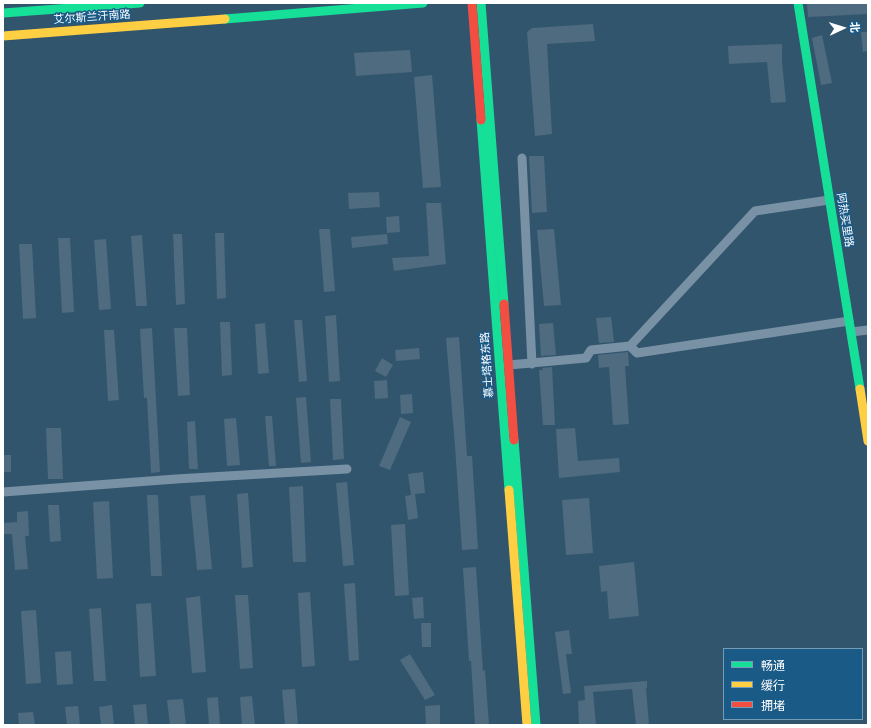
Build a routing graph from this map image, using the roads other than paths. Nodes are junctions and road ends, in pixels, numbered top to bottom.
1 (140, 3) edge
2 (423, 3) edge
3 (472, 3) edge
4 (481, 3) edge
5 (798, 3) edge
6 (3, 13) edge
7 (3, 36) edge
8 (522, 158) dead end
9 (829, 200) junction
10 (849, 321) junction
11 (868, 330) edge
12 (850, 332) junction
13 (630, 346) junction
14 (532, 364) junction
15 (509, 365) junction
16 (868, 441) edge
17 (347, 469) dead end
18 (3, 492) edge
19 (527, 725) edge
20 (536, 725) edge

1 - 6 main road, 艾尔斯兰汗南路
2 - 7 main road, 艾尔斯兰汗南路
3 - 19 main road, 慕士塔格东路
4 - 15 main road, 慕士塔格东路
5 - 9 main road, 阿热买里路
8 - 14 street
9 - 10 main road, 阿热买里路
9 - 13 street
10 - 12 main road, 阿热买里路
10 - 13 street
11 - 12 street
12 - 16 main road, 阿热买里路
13 - 14 street
14 - 15 street
15 - 20 main road, 慕士塔格东路
17 - 18 street

